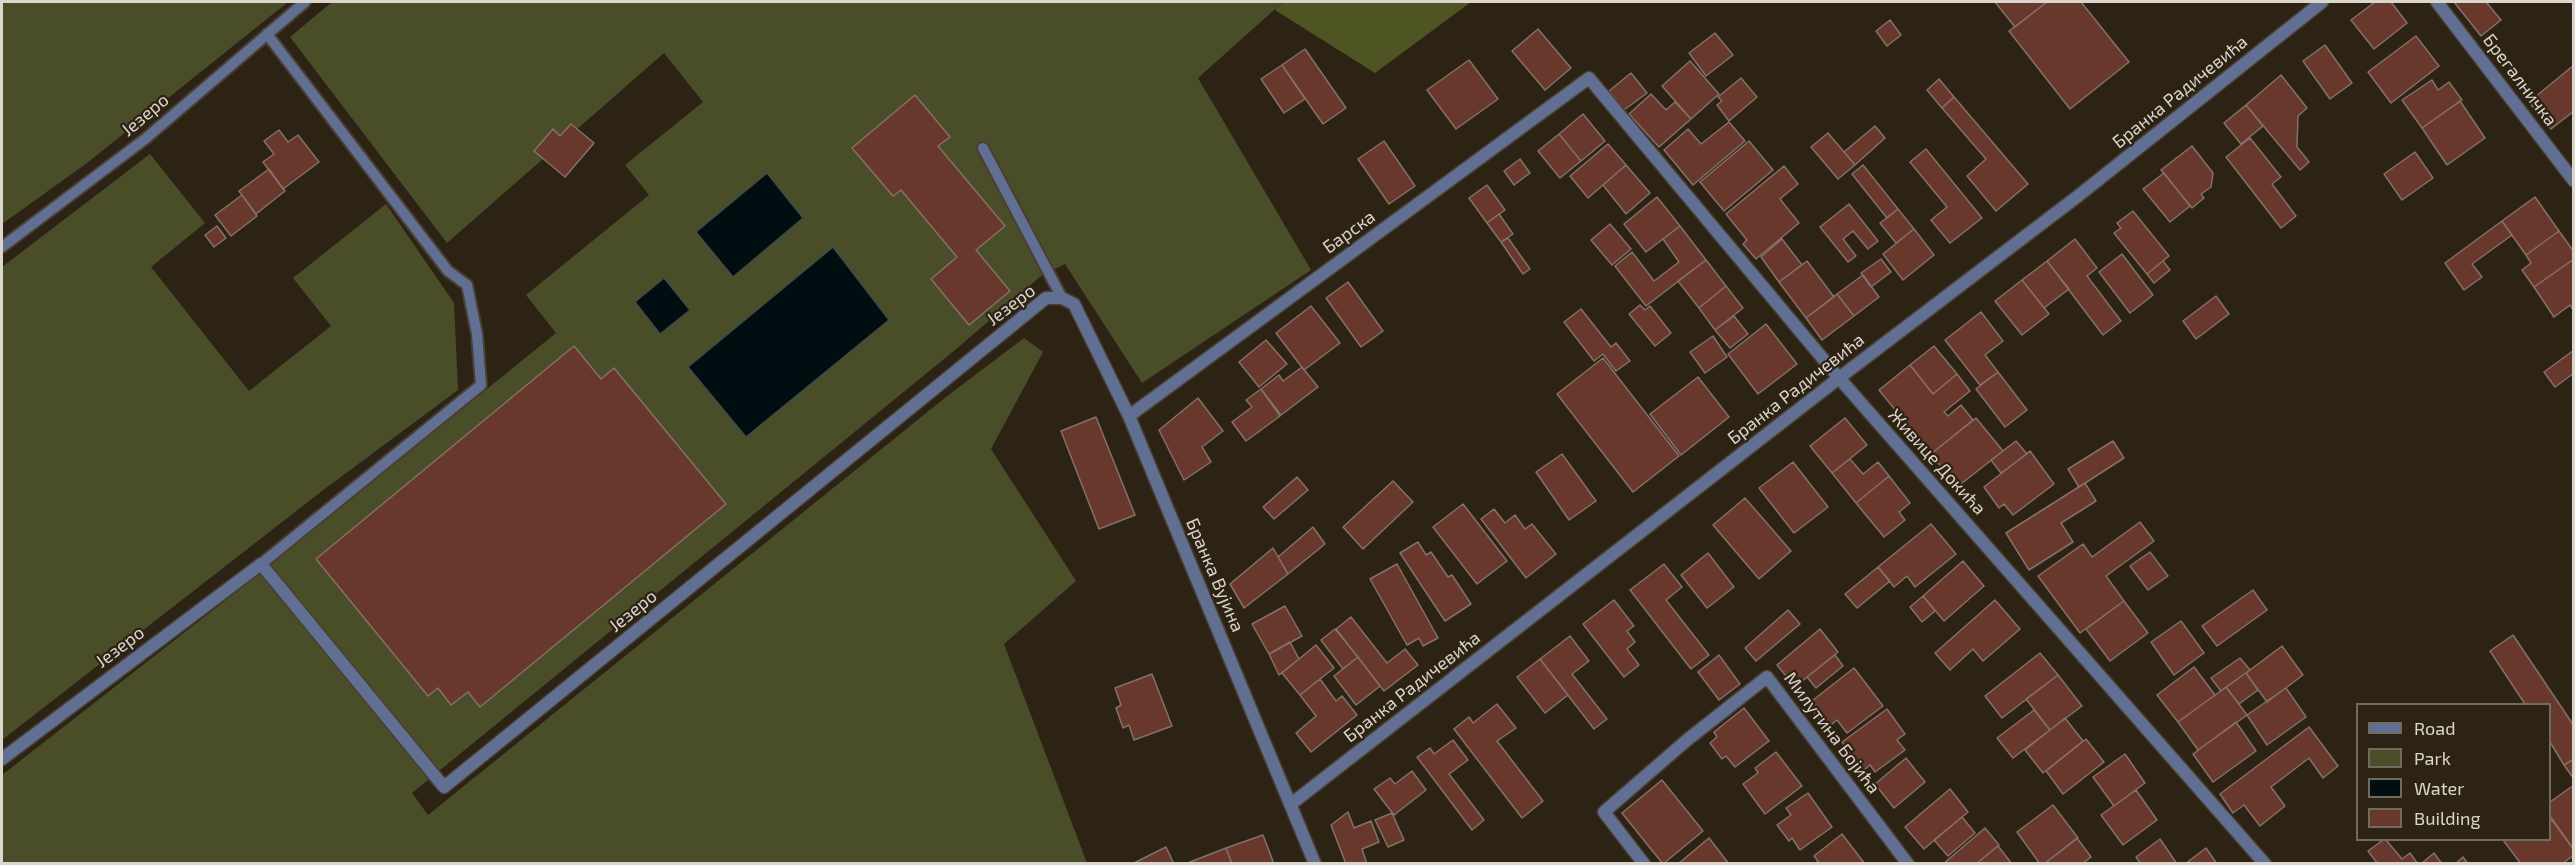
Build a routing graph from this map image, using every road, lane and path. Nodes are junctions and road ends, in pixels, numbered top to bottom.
1 (305, 2) edge
2 (2322, 2) edge
3 (2437, 2) edge
4 (267, 34) junction
5 (1589, 78) joint
6 (983, 148) dead end
7 (2574, 181) edge
8 (2, 247) edge
9 (1062, 298) junction
10 (1074, 304) joint
11 (1839, 378) junction
12 (1129, 416) junction
13 (261, 564) junction
14 (2, 759) edge
15 (1291, 804) junction
16 (1315, 864) edge
17 (1644, 864) edge
18 (1908, 864) edge
19 (2265, 864) edge

1 - 4 lane, Језеро
2 - 11 street, Бранка Радичевића
3 - 7 street, Брегалничка
4 - 8 lane, Језеро
4 - 13 lane, Језеро
5 - 11 street, Живице Докића
5 - 12 street, Барска
6 - 9 lane
9 - 10 street, Језеро
9 - 13 street, Језеро
10 - 12 street, Бранка Вујина
11 - 15 street, Бранка Радичевића
11 - 19 street, Живице Докића
12 - 15 street, Бранка Вујина
13 - 14 street, Језеро
15 - 16 street, Бранка Вујина
17 - 18 street, Милутина Бојића

